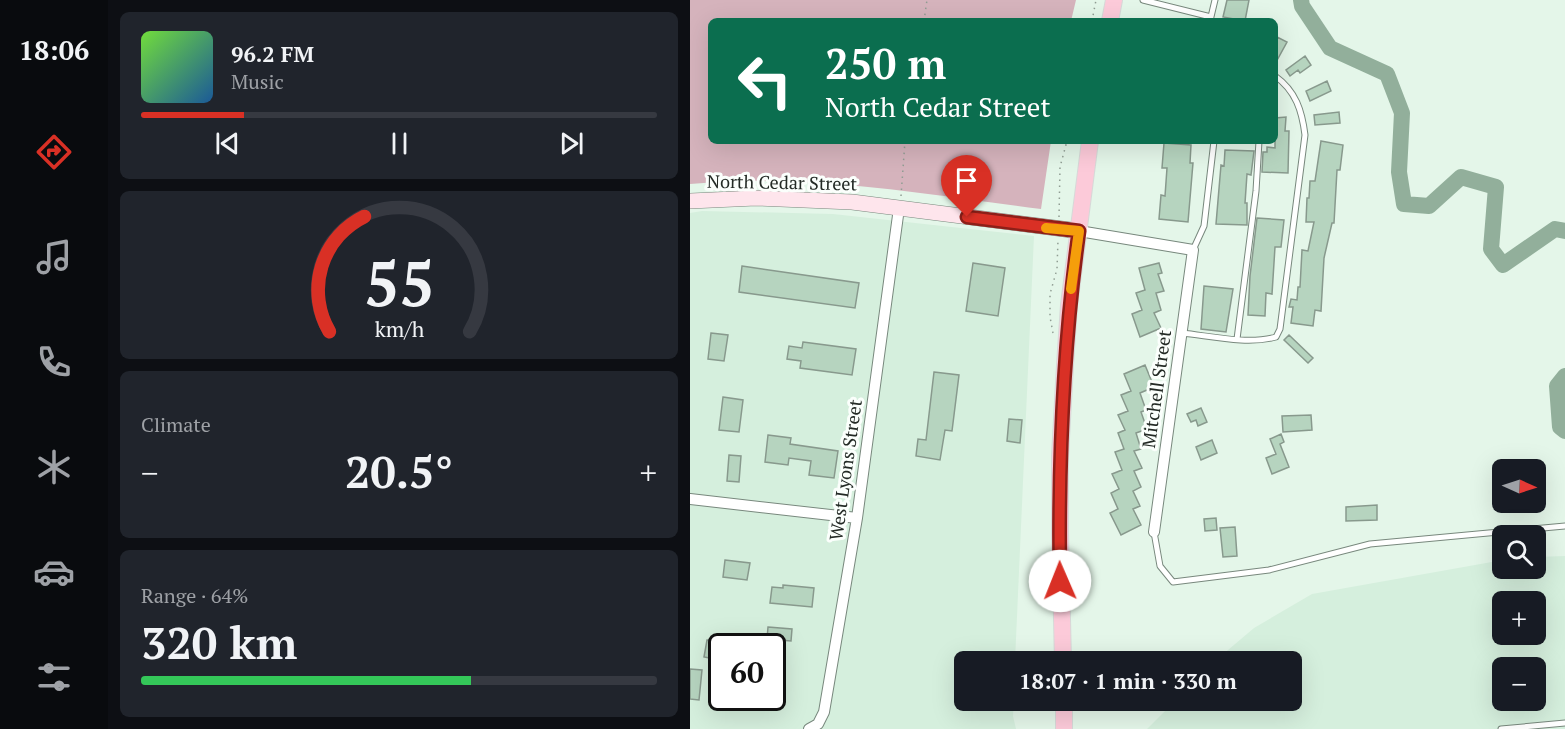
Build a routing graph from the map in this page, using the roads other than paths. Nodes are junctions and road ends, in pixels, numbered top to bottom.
1 (1114, 0) edge
2 (1143, 0) edge
3 (1215, 0) edge
4 (1111, 18) edge
5 (1206, 18) edge
6 (1210, 18) edge
7 (1278, 79) edge
8 (1089, 144) edge
9 (1214, 144) edge
10 (1259, 144) edge
11 (690, 201) edge
12 (899, 208) junction
13 (1079, 231) junction
14 (1193, 250) junction
15 (1182, 333) junction
16 (1237, 339) junction
17 (690, 499) edge
18 (857, 518) junction
19 (1565, 526) edge
20 (1154, 532) joint
21 (1062, 651) edge
22 (1064, 711) edge
23 (1565, 723) edge
24 (809, 729) edge
25 (1064, 729) edge
26 (1501, 729) edge

1 - 4 main road
2 - 5 lane
3 - 6 lane
7 - 16 lane
8 - 13 main road
9 - 14 lane
10 - 16 lane
11 - 12 street, North Cedar Street
12 - 13 street, North Cedar Street
12 - 18 street, West Lyons Street
13 - 14 street, North Cedar Street
13 - 21 main road
14 - 15 street, Mitchell Street
15 - 16 lane
15 - 20 street, Mitchell Street
17 - 18 street
18 - 24 street, West Lyons Street
19 - 20 lane
22 - 25 main road
23 - 26 lane

